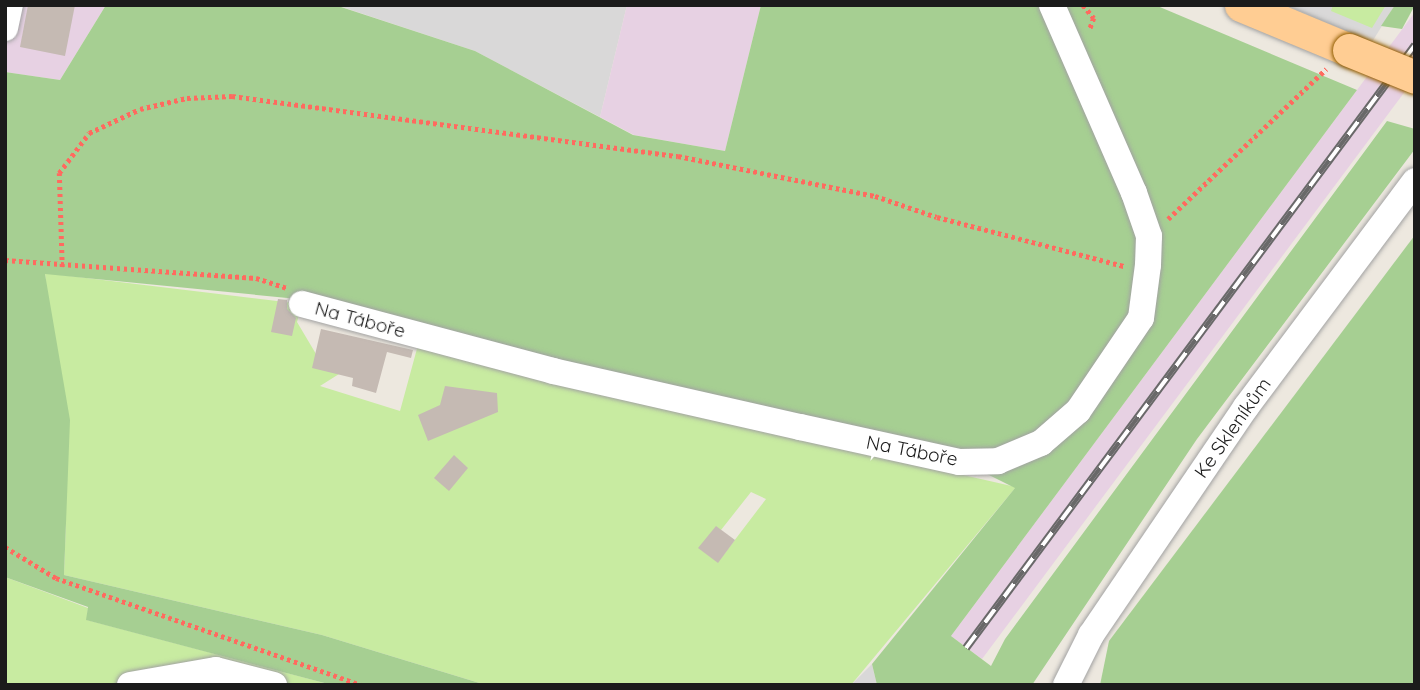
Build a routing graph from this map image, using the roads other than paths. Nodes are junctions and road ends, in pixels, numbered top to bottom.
1 (10, 5) edge
2 (1052, 5) edge
3 (1241, 5) edge
4 (5, 28) edge
5 (1415, 77) edge
6 (1415, 181) edge
7 (302, 304) road end
8 (130, 685) edge
9 (274, 685) edge
10 (1066, 685) edge

1 - 4 street
2 - 7 street, Na Táboře
3 - 5 main road, bridge
6 - 10 street, Ke Skleníkům
8 - 9 street

